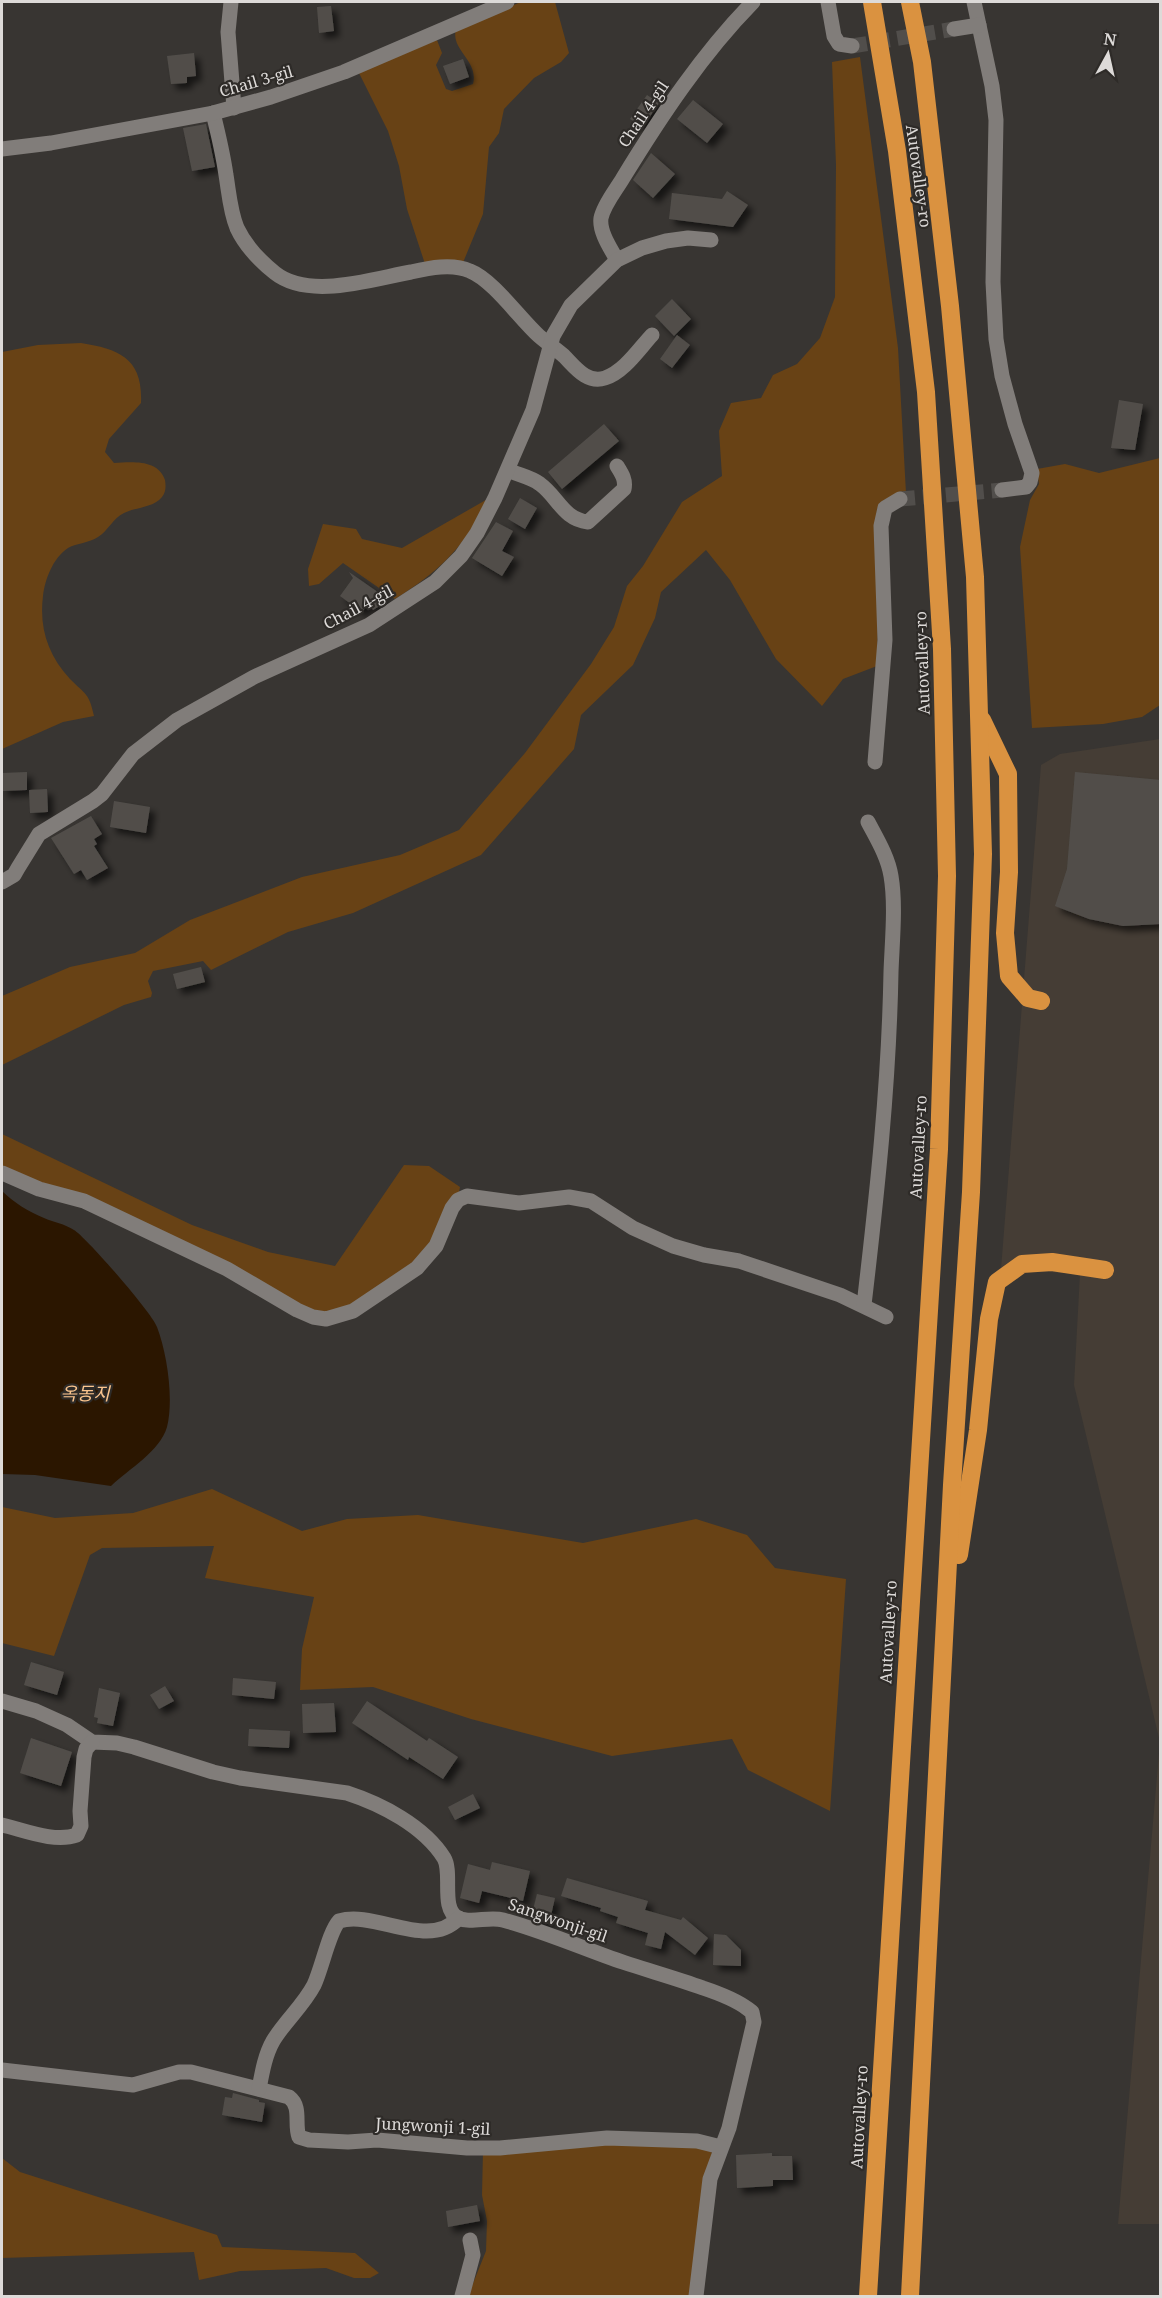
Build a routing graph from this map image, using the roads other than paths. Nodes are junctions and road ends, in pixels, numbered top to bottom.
1 (231, 2) edge
2 (507, 2) edge
3 (753, 2) edge
4 (828, 2) edge
5 (872, 2) edge
6 (910, 2) edge
7 (974, 2) edge
8 (979, 25) junction
9 (954, 29) tunnel mouth
10 (852, 46) dead end
11 (234, 108) junction
12 (213, 113) junction
13 (2, 149) edge
14 (711, 240) dead end
15 (617, 260) junction
16 (652, 335) dead end
17 (551, 346) junction
18 (617, 466) dead end
19 (508, 470) junction
20 (1002, 490) tunnel mouth
21 (900, 499) dead end
22 (979, 710) junction
23 (875, 762) dead end
24 (868, 822) dead end
25 (2, 882) edge
26 (1041, 1001) dead end
27 (2, 1173) edge
28 (1105, 1270) dead end
29 (864, 1305) junction
30 (886, 1317) dead end
31 (943, 1664) junction
32 (2, 1701) edge
33 (92, 1742) junction
34 (2, 1825) edge
35 (459, 1918) junction
36 (2, 2070) edge
37 (259, 2089) junction
38 (721, 2147) junction
39 (470, 2240) dead end
40 (462, 2296) edge
41 (696, 2296) edge
42 (868, 2296) edge
43 (910, 2296) edge

1 - 11 street
2 - 11 street, Chail 3-gil
3 - 15 street, Chail 4-gil
4 - 10 street
5 - 42 highway, Autovalley-ro
6 - 22 highway, Autovalley-ro
7 - 8 street
8 - 9 street
8 - 20 street
11 - 12 street, Chail 3-gil
12 - 13 street, Chail 3-gil
12 - 17 street
14 - 15 street, Chail 4-gil
15 - 17 street, Chail 4-gil
16 - 17 street
17 - 19 street, Chail 4-gil
18 - 19 street
19 - 25 street, Chail 4-gil
21 - 23 street
22 - 26 highway
22 - 31 highway, Autovalley-ro
24 - 29 street
27 - 29 street
28 - 31 highway
29 - 30 street
31 - 43 highway, Autovalley-ro
32 - 33 street
33 - 34 street
33 - 35 street
35 - 37 street
35 - 38 street, Sangwonji-gil
36 - 37 street, Jungwonji 1-gil
37 - 38 street, Jungwonji 1-gil
38 - 41 street, Sangwonji-gil
39 - 40 street

